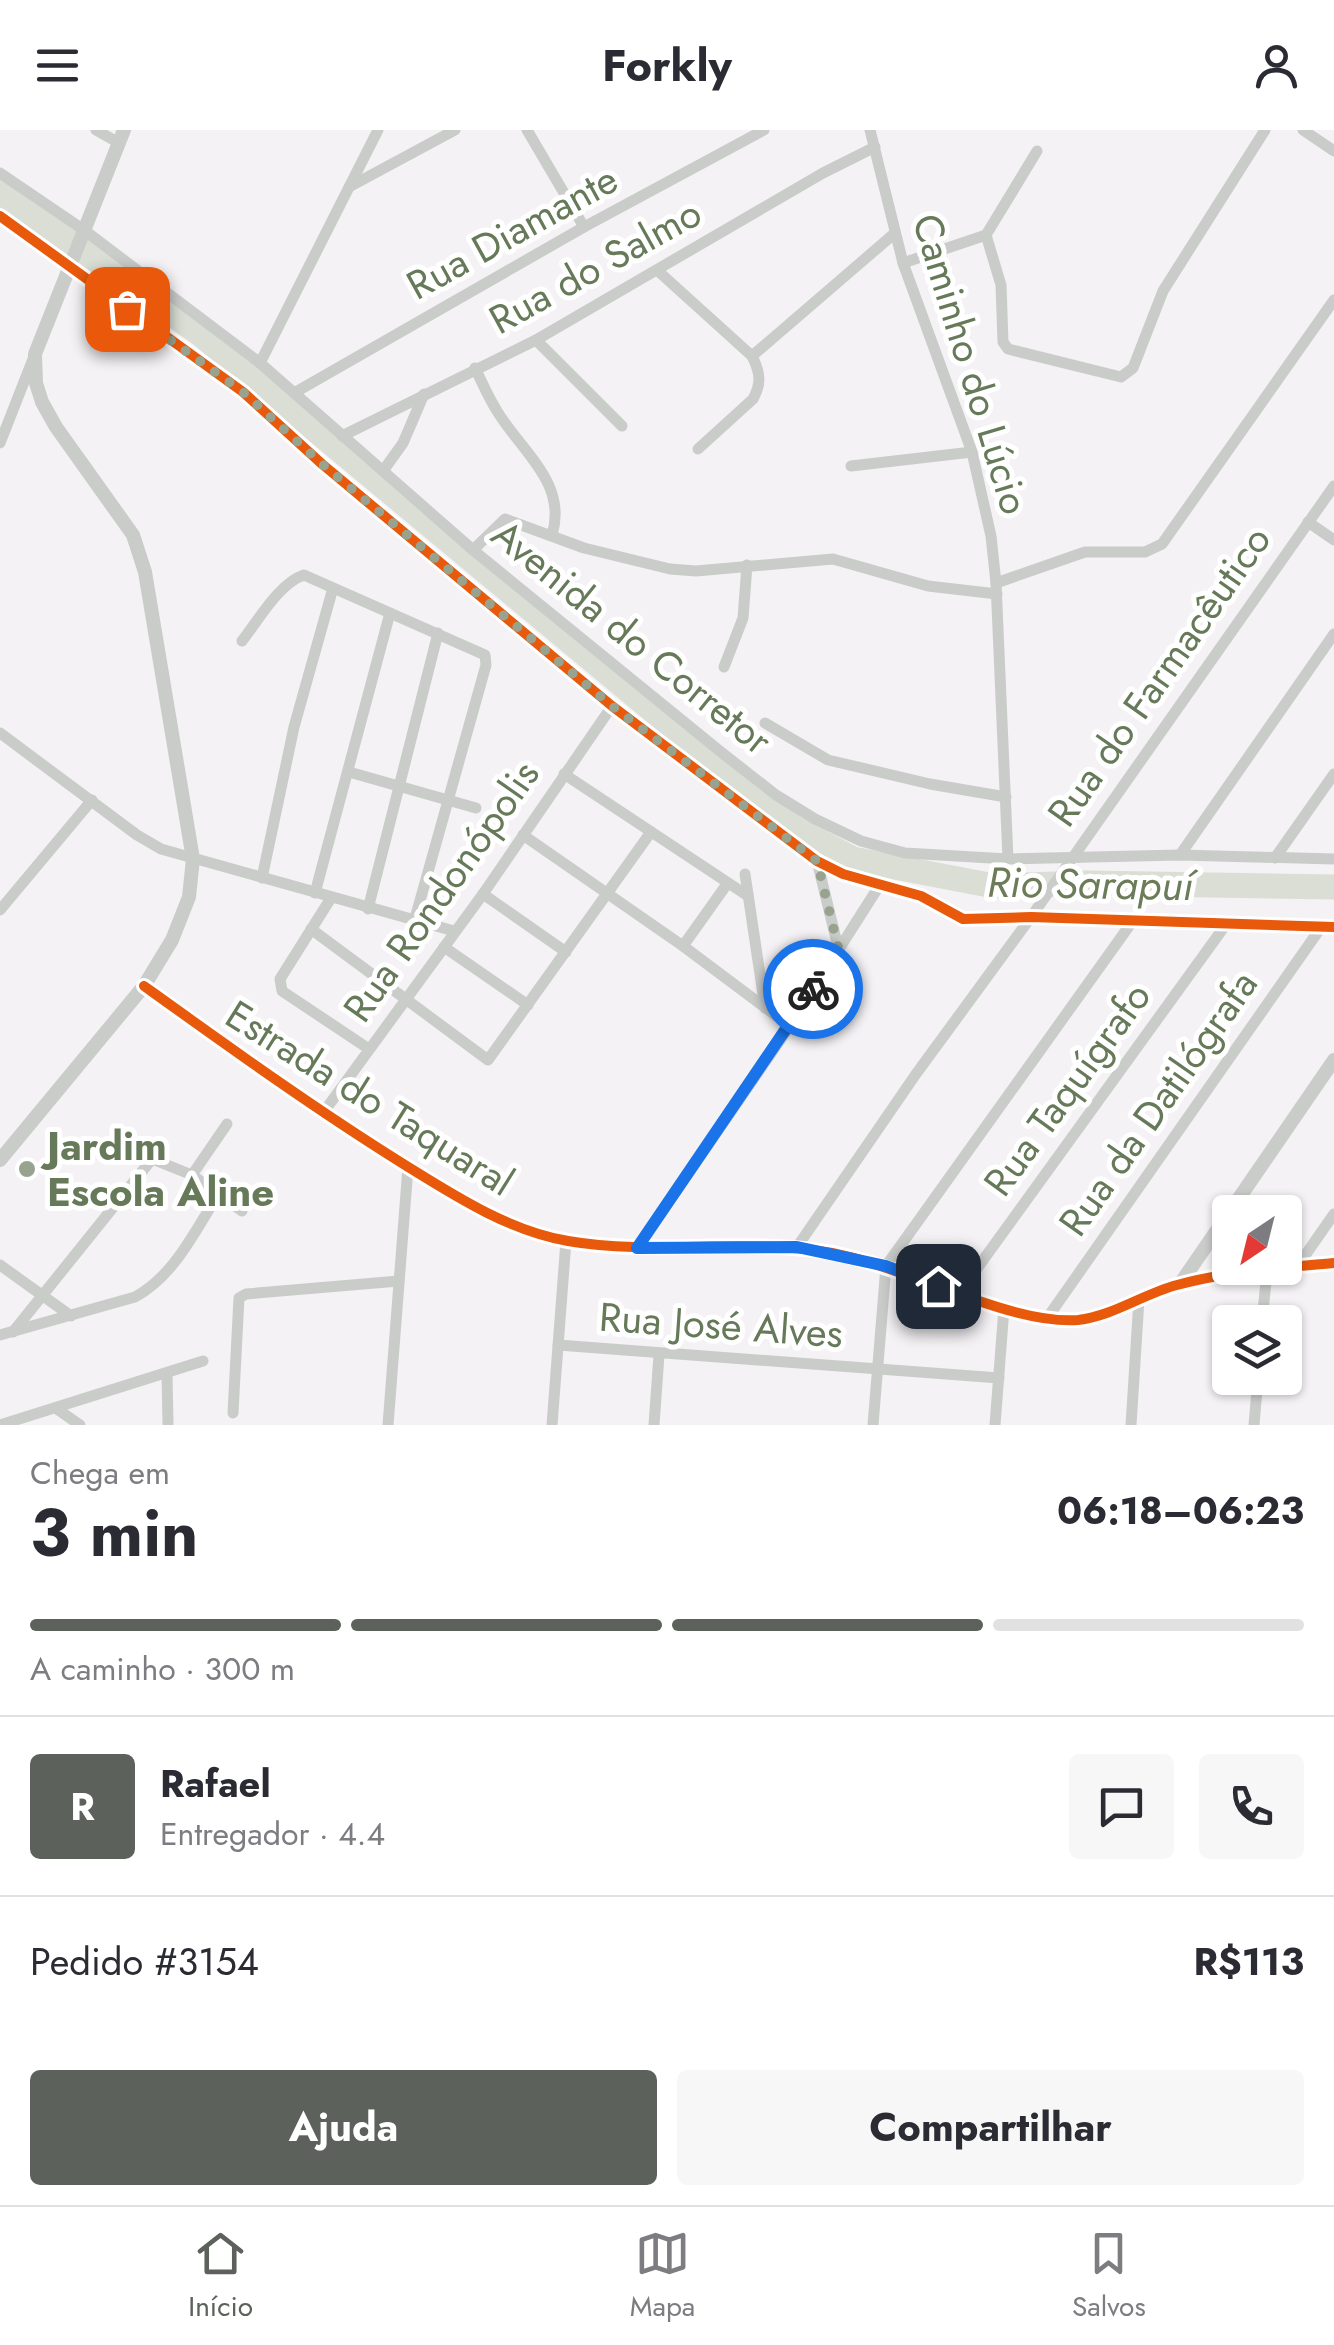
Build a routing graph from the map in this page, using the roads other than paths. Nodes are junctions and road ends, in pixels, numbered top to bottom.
1 (96, 130) edge
2 (378, 130) edge
3 (455, 130) edge
4 (527, 130) edge
5 (764, 130) edge
6 (870, 130) edge
7 (1266, 130) edge
8 (1308, 131) edge
9 (122, 137) edge
10 (876, 147) junction
11 (1037, 151) dead end
12 (1334, 151) edge
13 (0, 174) edge
14 (348, 187) junction
15 (0, 216) edge
16 (584, 227) junction
17 (895, 233) junction
18 (83, 235) junction
19 (986, 235) junction
20 (71, 263) junction
21 (902, 264) junction
22 (658, 270) junction
23 (1334, 300) edge
24 (536, 340) junction
25 (35, 354) junction
26 (752, 356) junction
27 (260, 364) junction
28 (474, 368) junction
29 (294, 393) junction
30 (424, 394) junction
31 (622, 426) dead end
32 (342, 436) junction
33 (0, 443) edge
34 (698, 449) dead end
35 (972, 452) junction
36 (851, 466) dead end
37 (383, 472) junction
38 (1334, 486) edge
39 (1308, 522) junction
40 (552, 535) junction
41 (1334, 540) edge
42 (473, 550) junction
43 (747, 565) junction
44 (333, 588) junction
45 (996, 588) junction
46 (390, 613) junction
47 (438, 632) junction
48 (1334, 634) edge
49 (242, 641) dead end
50 (724, 667) dead end
51 (612, 706) junction
52 (765, 722) dead end
53 (0, 733) edge
54 (350, 772) junction
55 (564, 774) junction
56 (1334, 774) edge
57 (399, 786) junction
58 (1006, 797) junction
59 (92, 800) junction
60 (448, 800) junction
61 (476, 808) dead end
62 (651, 832) junction
63 (523, 835) junction
64 (1073, 856) junction
65 (1180, 856) junction
66 (1276, 858) junction
67 (1008, 859) junction
68 (1334, 859) edge
69 (193, 860) junction
70 (817, 861) junction
71 (745, 874) dead end
72 (262, 878) junction
73 (880, 883) junction
74 (726, 884) junction
75 (315, 893) junction
76 (606, 893) junction
77 (483, 894) junction
78 (748, 896) junction
79 (331, 898) junction
80 (368, 909) junction
81 (0, 910) edge
82 (1030, 917) junction
83 (414, 922) junction
84 (1132, 922) junction
85 (1227, 923) junction
86 (1328, 926) edge
87 (311, 929) junction
88 (454, 932) junction
89 (683, 946) junction
90 (444, 947) junction
91 (838, 947) junction
92 (566, 952) junction
93 (144, 986) junction
94 (404, 999) junction
95 (528, 1005) junction
96 (765, 1008) junction
97 (790, 1026) junction
98 (369, 1050) junction
99 (1334, 1060) edge
100 (323, 1113) junction
101 (227, 1124) dead end
102 (0, 1160) edge
103 (408, 1167) junction
104 (192, 1175) junction
105 (218, 1195) junction
106 (242, 1211) dead end
107 (1334, 1214) edge
108 (566, 1241) junction
109 (797, 1247) junction
110 (637, 1248) junction
111 (1302, 1260) edge
112 (1334, 1263) edge
113 (0, 1264) edge
114 (886, 1266) junction
115 (1302, 1266) edge
116 (1212, 1279) edge
117 (398, 1281) junction
118 (1180, 1284) junction
119 (960, 1292) junction
120 (41, 1296) junction
121 (1140, 1299) junction
122 (1004, 1308) junction
123 (71, 1316) junction
124 (1048, 1317) junction
125 (6, 1333) edge
126 (558, 1345) junction
127 (659, 1355) junction
128 (203, 1362) dead end
129 (876, 1369) junction
130 (167, 1374) junction
131 (999, 1378) junction
132 (1257, 1395) edge
133 (57, 1409) junction
134 (232, 1413) dead end
135 (0, 1425) edge
136 (80, 1425) edge
137 (168, 1425) edge
138 (388, 1425) edge
139 (552, 1425) edge
140 (654, 1425) edge
141 (873, 1425) edge
142 (996, 1425) edge
143 (1131, 1425) edge
144 (1254, 1425) edge

1 - 9 street
2 - 14 street
3 - 14 street
4 - 16 street
5 - 16 street, Rua Diamante
6 - 10 street, Caminho do Lúcio
7 - 19 street
8 - 12 street
9 - 18 street
10 - 17 street, Caminho do Lúcio
10 - 22 street, Rua do Salmo
11 - 19 street
13 - 18 street, Avenida do Corretor
14 - 27 street
15 - 20 street, Avenida do Corretor
16 - 29 street, Rua Diamante
17 - 21 street, Caminho do Lúcio
17 - 26 street
18 - 20 street
18 - 27 street, Avenida do Corretor
19 - 21 street
20 - 25 street
20 - 51 street, Avenida do Corretor
21 - 35 street, Caminho do Lúcio
22 - 24 street, Rua do Salmo
22 - 26 street
23 - 45 street
24 - 28 street, Rua do Salmo
24 - 31 street
25 - 33 street
25 - 69 street
26 - 34 street
27 - 29 street, Avenida do Corretor
28 - 30 street, Rua do Salmo
28 - 40 street
29 - 32 street, Avenida do Corretor
30 - 32 street, Rua do Salmo
30 - 37 street
32 - 37 street, Avenida do Corretor
35 - 36 street
35 - 45 street, Caminho do Lúcio
37 - 42 street, Avenida do Corretor
38 - 39 street, Rua do Farmacêutico
39 - 41 street
39 - 64 street, Rua do Farmacêutico
40 - 42 street
40 - 43 street
42 - 67 street, Avenida do Corretor
43 - 45 street
43 - 50 street
44 - 46 street
44 - 49 street
44 - 72 street
45 - 58 street, Caminho do Lúcio
46 - 47 street
46 - 54 street
47 - 57 street
47 - 60 street
48 - 65 street
51 - 55 street, Rua Rondonópolis
51 - 70 street, Avenida do Corretor
52 - 58 street
53 - 59 street
54 - 57 street
54 - 75 street
55 - 62 street
55 - 63 street, Rua Rondonópolis
56 - 66 street
57 - 60 street
57 - 80 street
58 - 67 street, Caminho do Lúcio
59 - 69 street
59 - 81 street
60 - 61 street
60 - 83 street
62 - 74 street
62 - 76 street
63 - 76 street
63 - 77 street, Rua Rondonópolis
64 - 65 street, Avenida do Corretor
64 - 67 street, Avenida do Corretor
64 - 82 street, Rua do Farmacêutico
65 - 66 street, Avenida do Corretor
66 - 68 street, Avenida do Corretor
69 - 72 street
69 - 93 street
70 - 73 street, Avenida do Corretor
70 - 91 street
71 - 78 street
72 - 75 street
73 - 82 street, Avenida do Corretor
73 - 91 street
74 - 78 street
74 - 89 street
75 - 79 street
76 - 89 street
76 - 92 street
77 - 88 street, Rua Rondonópolis
77 - 92 street
78 - 96 street
79 - 80 street
79 - 87 street
80 - 83 street
82 - 84 street, Avenida do Corretor
82 - 109 street, Rua do Farmacêutico
83 - 88 street
84 - 85 street, Avenida do Corretor
84 - 114 street
85 - 86 street, Avenida do Corretor
85 - 119 street, Rua Taquígrafo
86 - 124 street, Rua da Datilógrafa
87 - 94 street
87 - 98 street
88 - 90 street, Rua Rondonópolis
89 - 96 street
90 - 94 street, Rua Rondonópolis
90 - 95 street
91 - 97 street
92 - 95 street
93 - 100 street, Estrada do Taquaral
93 - 102 street
94 - 95 street
94 - 98 street, Rua Rondonópolis
96 - 97 street
97 - 110 street
98 - 100 street, Rua Rondonópolis
99 - 118 street
100 - 103 street, Estrada do Taquaral
101 - 104 street
103 - 108 street, Estrada do Taquaral
103 - 117 street
104 - 105 street
104 - 120 street
105 - 106 street
105 - 123 street
107 - 111 street
108 - 110 street, Estrada do Taquaral
108 - 126 street
109 - 110 street, Estrada do Taquaral
109 - 114 street, Estrada do Taquaral
112 - 115 street, Estrada do Taquaral
113 - 120 street
114 - 119 street, Estrada do Taquaral
114 - 129 street
116 - 118 street, Estrada do Taquaral
117 - 134 street
117 - 138 street
118 - 121 street, Estrada do Taquaral
119 - 122 street, Estrada do Taquaral
120 - 123 street
120 - 125 street
121 - 124 street, Estrada do Taquaral
121 - 143 street
122 - 124 street, Estrada do Taquaral
122 - 131 street
123 - 125 street
126 - 127 street, Rua José Alves
126 - 139 street
127 - 129 street, Rua José Alves
127 - 140 street
128 - 130 street
129 - 131 street, Rua José Alves
129 - 141 street
130 - 133 street
130 - 137 street
131 - 142 street
132 - 144 street
133 - 135 street
133 - 136 street

